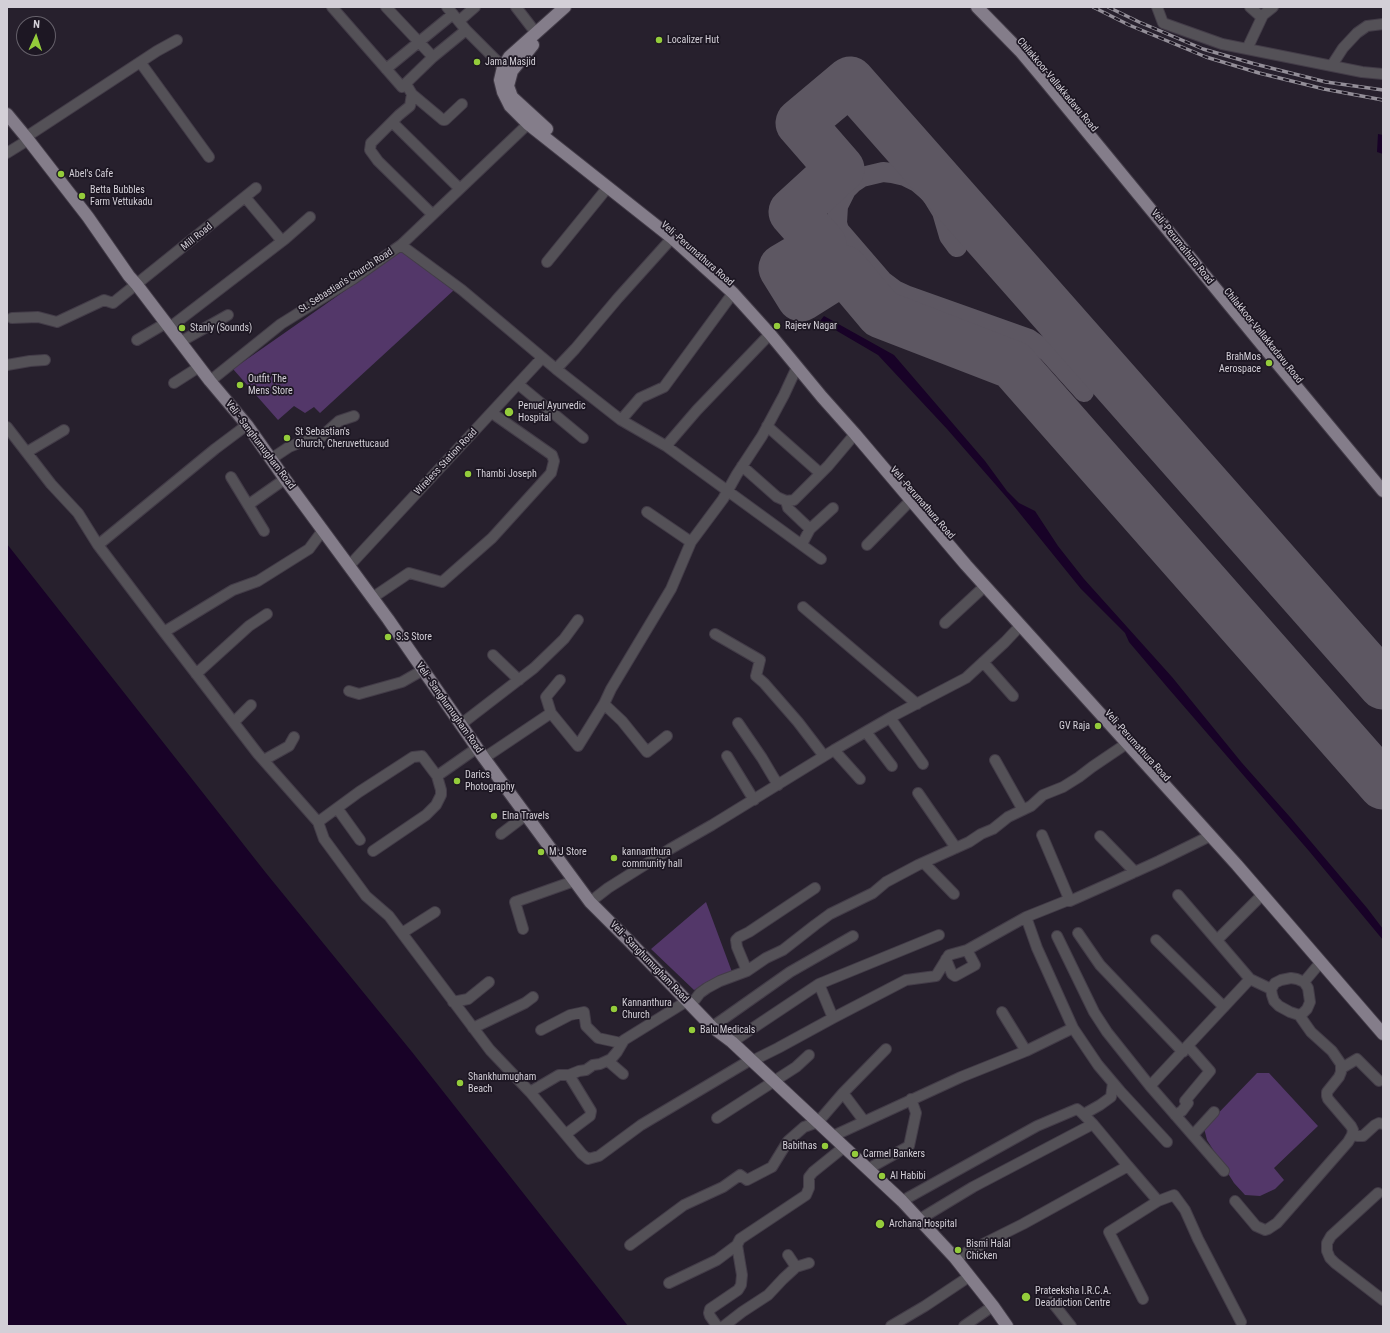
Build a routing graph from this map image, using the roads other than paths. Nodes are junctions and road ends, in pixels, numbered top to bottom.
1 (332, 7) edge
2 (386, 7) edge
3 (475, 7) edge
4 (516, 7) edge
5 (565, 7) edge
6 (575, 7) edge
7 (977, 7) edge
8 (988, 7) edge
9 (1158, 7) edge
10 (1250, 7) edge
11 (1273, 7) edge
12 (453, 14) edge
13 (1263, 14) junction
14 (1383, 24) edge
15 (466, 30) junction
16 (536, 33) junction
17 (177, 40) dead end
18 (420, 43) junction
19 (1247, 49) junction
20 (433, 57) junction
21 (140, 62) junction
22 (1332, 66) junction
23 (503, 67) junction
24 (386, 69) junction
25 (1383, 74) edge
26 (402, 87) junction
27 (412, 94) junction
28 (462, 104) dead end
29 (7, 114) edge
30 (392, 122) junction
31 (528, 124) junction
32 (27, 138) junction
33 (7, 153) edge
34 (209, 157) dead end
35 (608, 187) junction
36 (256, 188) dead end
37 (459, 188) junction
38 (245, 197) junction
39 (432, 214) junction
40 (310, 217) dead end
41 (672, 238) junction
42 (282, 241) junction
43 (401, 245) junction
44 (547, 262) dead end
45 (137, 285) junction
46 (733, 294) junction
47 (228, 315) dead end
48 (12, 318) dead end
49 (168, 326) junction
50 (770, 334) junction
51 (136, 340) dead end
52 (180, 342) junction
53 (542, 358) junction
54 (45, 360) dead end
55 (7, 365) edge
56 (199, 367) junction
57 (797, 367) junction
58 (556, 369) junction
59 (210, 382) junction
60 (174, 383) dead end
61 (518, 384) junction
62 (492, 413) junction
63 (354, 416) dead end
64 (621, 420) junction
65 (247, 425) junction
66 (767, 426) junction
67 (7, 427) edge
68 (64, 430) dead end
69 (855, 434) junction
70 (584, 438) dead end
71 (666, 446) junction
72 (27, 452) junction
73 (271, 460) junction
74 (742, 466) junction
75 (820, 473) junction
76 (231, 477) dead end
77 (285, 479) junction
78 (1383, 481) edge
79 (728, 490) junction
80 (1383, 491) edge
81 (911, 500) junction
82 (786, 501) junction
83 (248, 505) junction
84 (832, 508) dead end
85 (647, 512) dead end
86 (810, 529) junction
87 (323, 530) junction
88 (264, 531) dead end
89 (691, 542) junction
90 (98, 544) junction
91 (802, 544) junction
92 (867, 545) dead end
93 (821, 559) dead end
94 (349, 566) junction
95 (985, 586) junction
96 (372, 598) junction
97 (802, 607) dead end
98 (268, 614) dead end
99 (578, 620) dead end
100 (945, 623) dead end
101 (1020, 626) junction
102 (164, 632) junction
103 (715, 634) dead end
104 (492, 655) dead end
105 (983, 662) junction
106 (423, 670) junction
107 (196, 674) junction
108 (519, 680) junction
109 (560, 680) dead end
110 (349, 691) dead end
111 (1013, 696) dead end
112 (604, 704) junction
113 (916, 704) junction
114 (251, 705) dead end
115 (551, 713) junction
116 (890, 718) junction
117 (234, 722) junction
118 (738, 723) dead end
119 (460, 725) junction
120 (866, 732) junction
121 (667, 736) dead end
122 (294, 737) dead end
123 (1126, 744) junction
124 (477, 748) junction
125 (834, 750) junction
126 (727, 756) dead end
127 (824, 756) junction
128 (484, 758) junction
129 (264, 760) junction
130 (995, 760) dead end
131 (923, 764) dead end
132 (892, 766) dead end
133 (437, 776) junction
134 (860, 779) dead end
135 (778, 785) junction
136 (918, 794) dead end
137 (754, 800) junction
138 (337, 808) junction
139 (1024, 810) junction
140 (526, 816) junction
141 (318, 822) junction
142 (501, 834) dead end
143 (1042, 835) dead end
144 (1100, 836) dead end
145 (1210, 836) junction
146 (360, 840) dead end
147 (956, 848) junction
148 (373, 851) dead end
149 (924, 863) junction
150 (1135, 872) junction
151 (574, 881) junction
152 (815, 888) dead end
153 (954, 894) dead end
154 (1178, 895) dead end
155 (1262, 895) junction
156 (1070, 901) junction
157 (590, 902) junction
158 (435, 912) dead end
159 (1026, 917) junction
160 (523, 929) dead end
161 (402, 933) junction
162 (1078, 933) dead end
163 (853, 936) dead end
164 (938, 936) dead end
165 (1057, 936) dead end
166 (1156, 940) dead end
167 (1217, 940) junction
168 (967, 950) junction
169 (946, 959) junction
170 (1320, 963) junction
171 (747, 971) junction
172 (1250, 979) junction
173 (489, 982) dead end
174 (1304, 982) junction
175 (819, 984) junction
176 (1271, 990) junction
177 (533, 997) dead end
178 (453, 1002) junction
179 (689, 1003) junction
180 (1224, 1007) junction
181 (1002, 1012) dead end
182 (1299, 1015) junction
183 (833, 1018) junction
184 (1383, 1026) edge
185 (712, 1027) junction
186 (473, 1028) junction
187 (1073, 1028) junction
188 (541, 1030) dead end
189 (1383, 1034) edge
190 (732, 1042) junction
191 (621, 1043) junction
192 (886, 1049) dead end
193 (1185, 1049) junction
194 (1026, 1051) junction
195 (808, 1054) dead end
196 (608, 1061) junction
197 (752, 1061) junction
198 (1342, 1068) junction
199 (623, 1074) dead end
200 (569, 1075) junction
201 (1379, 1081) dead end
202 (774, 1082) junction
203 (1113, 1083) junction
204 (1150, 1086) junction
205 (530, 1092) junction
206 (843, 1093) junction
207 (911, 1099) junction
208 (1214, 1112) dead end
209 (1084, 1114) junction
210 (1175, 1114) junction
211 (717, 1118) dead end
212 (864, 1121) junction
213 (818, 1122) junction
214 (1093, 1124) junction
215 (1383, 1124) edge
216 (566, 1134) junction
217 (1354, 1134) junction
218 (1193, 1135) junction
219 (833, 1136) junction
220 (1167, 1142) dead end
221 (844, 1147) junction
222 (1128, 1166) junction
223 (868, 1169) junction
224 (1224, 1171) dead end
225 (1378, 1193) dead end
226 (902, 1201) junction
227 (1158, 1201) junction
228 (1235, 1201) dead end
229 (920, 1219) junction
230 (630, 1245) dead end
231 (737, 1245) junction
232 (788, 1255) dead end
233 (955, 1258) junction
234 (810, 1263) dead end
235 (796, 1267) junction
236 (970, 1276) junction
237 (669, 1283) dead end
238 (1143, 1299) dead end
239 (1383, 1300) edge
240 (1052, 1302) dead end
241 (993, 1306) junction
242 (1241, 1322) dead end
243 (717, 1326) edge
244 (724, 1326) edge
245 (891, 1326) edge
246 (964, 1326) edge
247 (1007, 1326) edge
248 (1071, 1326) edge

1 - 24 street
2 - 18 street
3 - 12 street
4 - 16 street
5 - 16 main road
6 - 184 main road, Veli -Perumathura Road
7 - 80 main road, Veli -Perumathura Road
8 - 78 main road, Chilakkoor-Vallakkadavu Road
9 - 19 street
10 - 13 street
11 - 13 street
12 - 15 street
12 - 18 street
13 - 19 street
14 - 22 street
15 - 20 street
15 - 23 street
16 - 23 main road
17 - 21 street
18 - 20 street
18 - 24 street
19 - 22 street
20 - 26 street
21 - 32 street
21 - 34 street
22 - 25 street
23 - 31 main road
24 - 26 street
26 - 27 street
27 - 28 street
27 - 30 street
29 - 32 main road, Veli - Sanghumugham Road
30 - 37 street
30 - 39 street
31 - 35 main road
31 - 37 street, St. Sebastian's Church Road
32 - 33 street
32 - 45 main road, Veli - Sanghumugham Road
35 - 41 main road
35 - 44 street
36 - 38 street, Mill Road
37 - 39 street, St. Sebastian's Church Road
38 - 42 street
38 - 45 street, Mill Road
39 - 43 street, St. Sebastian's Church Road
40 - 42 street
41 - 46 main road
41 - 58 street
42 - 49 street
43 - 53 street
43 - 59 street, St. Sebastian's Church Road
45 - 48 street, Mill Road
45 - 49 main road, Veli - Sanghumugham Road
46 - 50 main road
46 - 64 street
47 - 52 street
49 - 51 street
49 - 52 main road, Veli - Sanghumugham Road
50 - 57 main road
50 - 71 street
52 - 56 main road, Veli - Sanghumugham Road
53 - 58 street
53 - 61 street, Wireless Station Road
54 - 55 street
56 - 59 main road, Veli - Sanghumugham Road
56 - 60 street
57 - 66 street
57 - 69 main road
58 - 64 street
59 - 65 main road, Veli - Sanghumugham Road
61 - 62 street, Wireless Station Road
61 - 70 street
62 - 94 street, Wireless Station Road
62 - 96 street
63 - 73 street
64 - 71 street
65 - 73 main road, Veli - Sanghumugham Road
65 - 90 street
66 - 74 street
66 - 75 street
67 - 72 street
68 - 72 street
69 - 75 street
69 - 81 main road
71 - 79 street
72 - 90 street
73 - 77 main road, Veli - Sanghumugham Road
74 - 79 street
74 - 82 street
75 - 82 street
76 - 83 street
77 - 83 street
77 - 87 main road, Veli - Sanghumugham Road
79 - 89 street
79 - 91 street
81 - 92 street
81 - 95 main road
82 - 86 street
83 - 88 street
84 - 86 street
85 - 89 street
86 - 91 street
87 - 94 main road, Veli - Sanghumugham Road
87 - 102 street
89 - 112 street
90 - 102 street
91 - 93 street
94 - 96 main road, Veli - Sanghumugham Road
95 - 100 street
95 - 101 main road
96 - 106 main road, Veli - Sanghumugham Road
97 - 113 street
98 - 107 street
99 - 108 street
101 - 105 street
101 - 123 main road
102 - 107 street
103 - 127 street
104 - 108 street
105 - 111 street
105 - 113 street
106 - 110 street
106 - 119 main road, Veli - Sanghumugham Road
107 - 117 street
108 - 119 street
109 - 115 street
112 - 115 street
112 - 121 street
113 - 116 street
114 - 117 street
115 - 128 street
116 - 120 street
116 - 131 street
117 - 129 street
118 - 135 street
119 - 124 main road, Veli - Sanghumugham Road
120 - 125 street
120 - 132 street
122 - 129 street
123 - 139 street
123 - 145 main road
124 - 128 main road, Veli - Sanghumugham Road
124 - 133 street
125 - 127 street
125 - 134 street
126 - 137 street
127 - 135 street
128 - 140 main road, Veli - Sanghumugham Road
129 - 141 street
130 - 139 street
133 - 138 street
133 - 148 street
135 - 137 street
136 - 147 street
137 - 157 street
138 - 141 street
138 - 146 street
139 - 147 street
140 - 142 street
140 - 151 main road, Veli - Sanghumugham Road
141 - 161 street
143 - 156 street
144 - 150 street
145 - 150 street
145 - 155 main road
147 - 149 street
149 - 153 street
149 - 171 street
150 - 156 street
151 - 157 main road, Veli - Sanghumugham Road
151 - 160 street
152 - 171 street
154 - 167 street
155 - 167 street
155 - 170 main road
156 - 159 street
157 - 179 main road, Veli - Sanghumugham Road
158 - 161 street
159 - 168 street
159 - 187 street
161 - 178 street
162 - 193 street
163 - 185 street
164 - 175 street
165 - 204 street
166 - 180 street
167 - 172 street
168 - 169 street
168 - 169 street
169 - 183 street
170 - 174 street
170 - 189 main road
171 - 179 street
172 - 176 street
172 - 180 street
173 - 178 street
174 - 176 street
174 - 182 street
175 - 183 street
175 - 190 street
176 - 182 street
177 - 186 street
178 - 186 street
179 - 185 main road, Veli - Sanghumugham Road
179 - 191 street
180 - 193 street
181 - 194 street
182 - 198 street
183 - 197 street
185 - 190 main road, Veli - Sanghumugham Road
186 - 205 street
187 - 194 street
187 - 203 street
188 - 191 street
190 - 197 main road, Veli - Sanghumugham Road
191 - 196 street
192 - 206 street
193 - 204 street
193 - 210 street
194 - 207 street
195 - 202 street
196 - 199 street
196 - 200 street
197 - 202 main road, Veli - Sanghumugham Road
197 - 216 street
198 - 201 street
198 - 217 street
200 - 205 street
200 - 216 street
202 - 211 street
202 - 213 main road, Veli - Sanghumugham Road
203 - 209 street
203 - 220 street
204 - 210 street
205 - 216 street
206 - 212 street
206 - 213 street
207 - 212 street
207 - 223 street
208 - 218 street
209 - 214 street
209 - 226 street
210 - 218 street
212 - 219 street
213 - 219 main road, Veli - Sanghumugham Road
213 - 230 street
214 - 222 street
214 - 229 street
215 - 217 street
217 - 228 street
218 - 224 street
219 - 221 main road, Veli - Sanghumugham Road
221 - 223 main road, Veli - Sanghumugham Road
221 - 231 street
222 - 227 street
222 - 233 street
223 - 226 main road, Veli - Sanghumugham Road
225 - 239 street
226 - 229 main road, Veli - Sanghumugham Road
227 - 238 street
227 - 242 street
229 - 233 main road, Veli - Sanghumugham Road
231 - 237 street
231 - 243 street
232 - 235 street
233 - 236 main road, Veli - Sanghumugham Road
234 - 235 street
235 - 244 street
236 - 241 main road, Veli - Sanghumugham Road
236 - 245 street
240 - 248 street
241 - 246 street
241 - 247 main road, Veli - Sanghumugham Road

